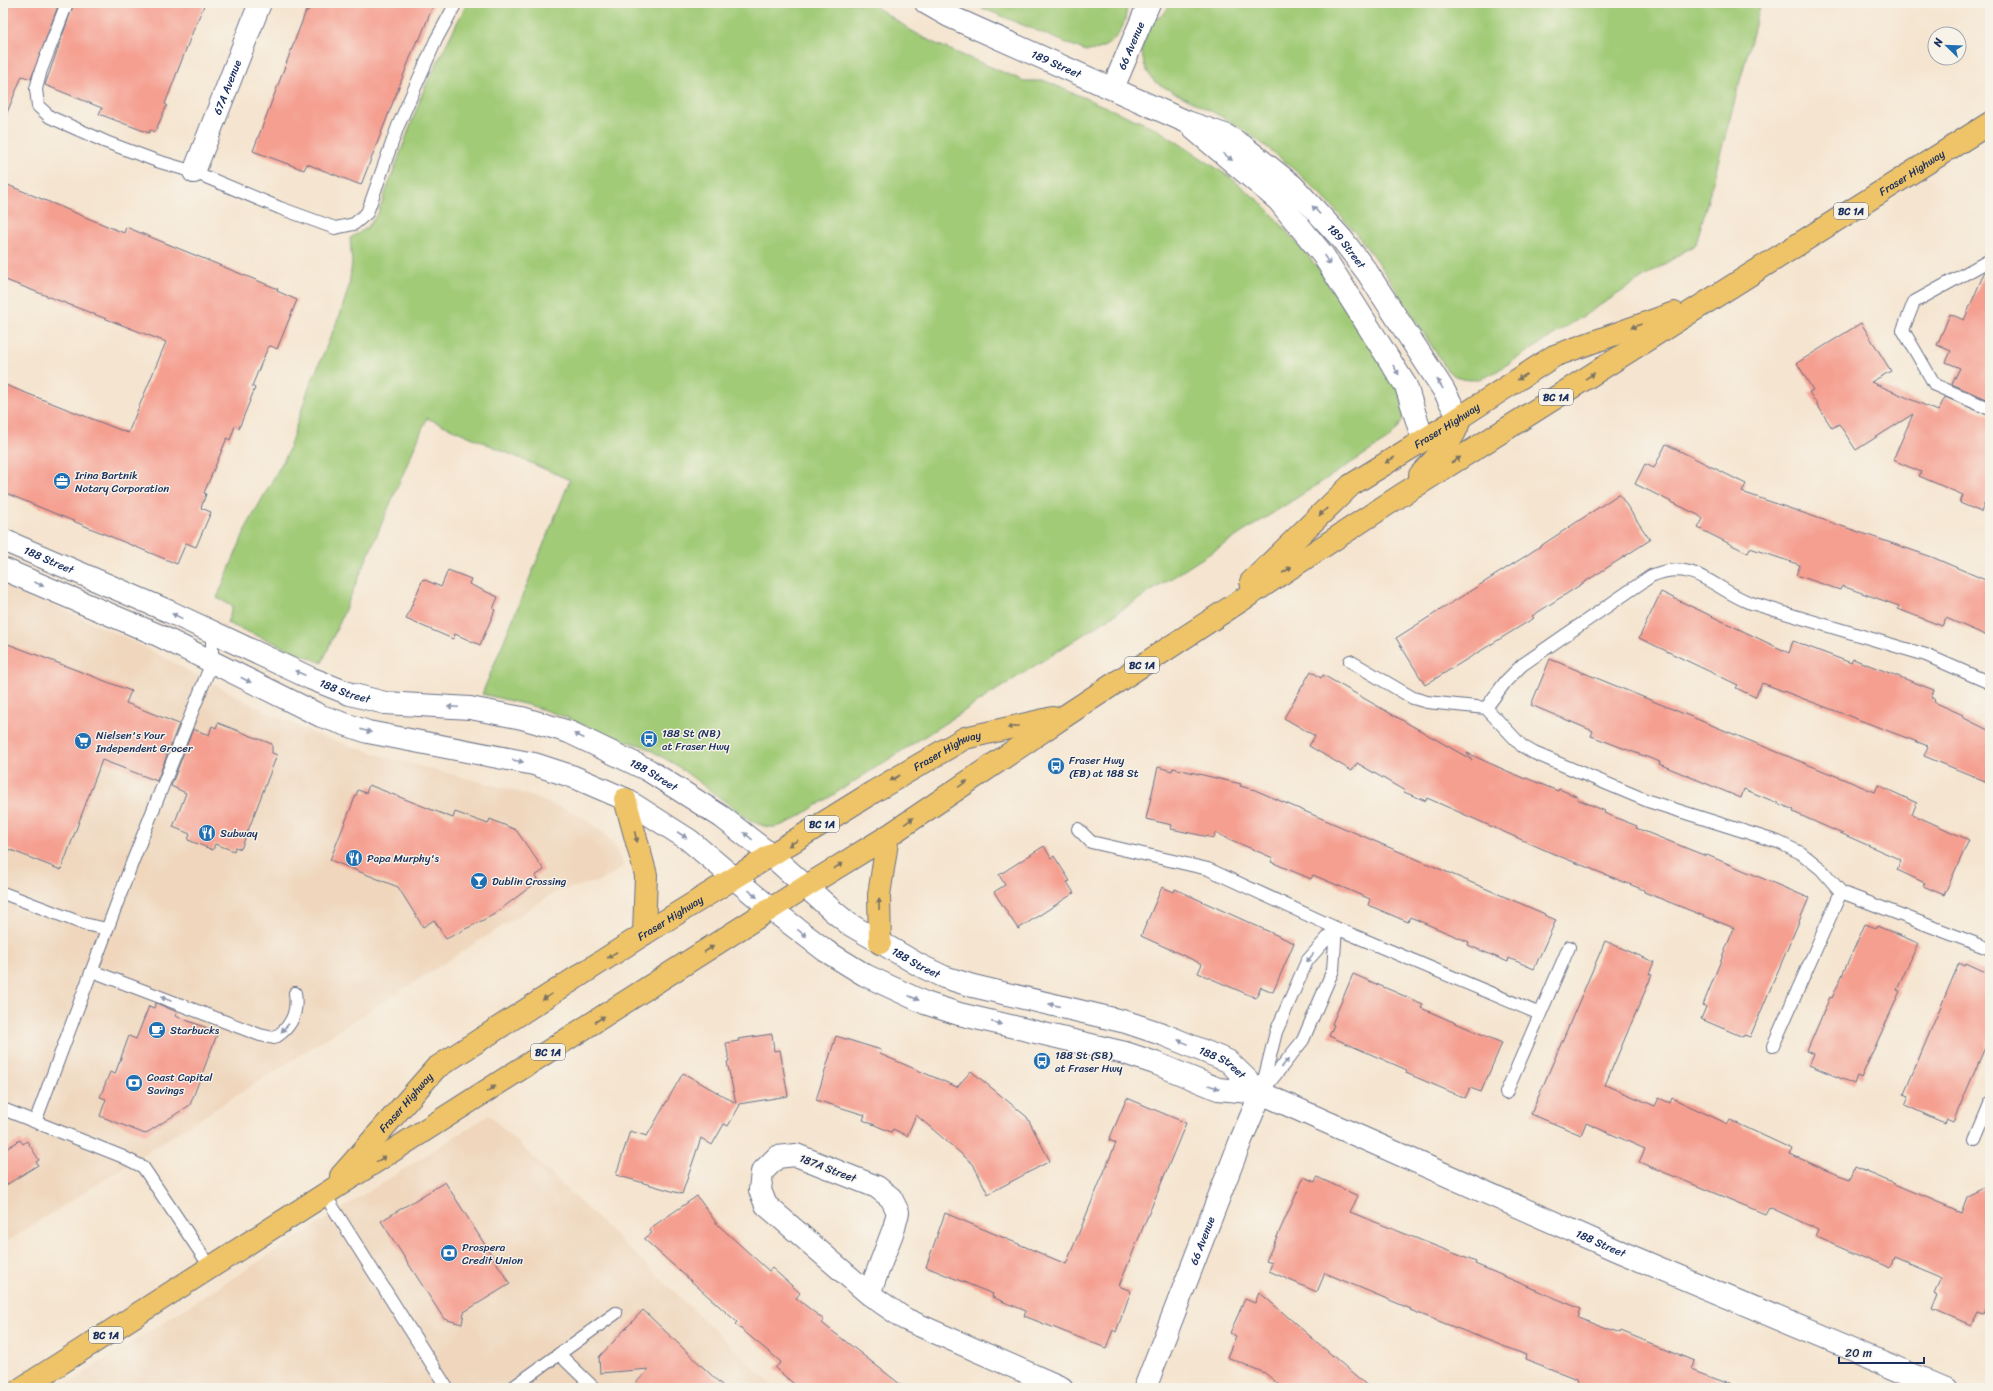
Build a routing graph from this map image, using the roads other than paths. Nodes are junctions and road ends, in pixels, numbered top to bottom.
1 (67, 3) edge
2 (260, 3) edge
3 (456, 3) edge
4 (926, 3) edge
5 (1149, 3) edge
6 (1113, 88) junction
7 (1188, 122) junction
8 (1990, 123) edge
9 (194, 172) junction
10 (1990, 260) edge
11 (1712, 299) junction
12 (1990, 409) edge
13 (1459, 418) junction
14 (1423, 440) junction
15 (1400, 496) junction
16 (3, 540) edge
17 (3, 569) edge
18 (1220, 614) junction
19 (212, 633) junction
20 (1350, 661) dead end
21 (212, 662) junction
22 (1990, 683) edge
23 (1486, 708) junction
24 (1065, 716) junction
25 (625, 799) junction
26 (1078, 829) dead end
27 (888, 836) junction
28 (772, 856) junction
29 (735, 879) junction
30 (805, 886) junction
31 (1841, 892) junction
32 (3, 893) edge
33 (771, 909) junction
34 (1336, 928) junction
35 (107, 930) junction
36 (644, 934) junction
37 (880, 943) junction
38 (1569, 947) dead end
39 (1990, 949) edge
40 (92, 971) junction
41 (295, 993) dead end
42 (1540, 1014) junction
43 (1772, 1046) dead end
44 (1261, 1093) junction
45 (1506, 1093) dead end
46 (1990, 1104) edge
47 (3, 1109) edge
48 (35, 1122) junction
49 (1975, 1140) dead end
50 (325, 1195) junction
51 (211, 1268) junction
52 (869, 1294) junction
53 (616, 1313) dead end
54 (559, 1354) junction
55 (22, 1388) edge
56 (447, 1388) edge
57 (512, 1388) edge
58 (594, 1388) edge
59 (1062, 1388) edge
60 (1145, 1388) edge
61 (1944, 1388) edge

1 - 9 lane
2 - 9 street, 67A Avenue
3 - 9 lane
4 - 6 street, 189 Street
5 - 6 street, 66 Avenue
6 - 7 street, 189 Street
13 -> 7 street, 189 Street
7 -> 14 street, 189 Street
8 - 11 main road, Fraser Highway / BC 1A
10 - 12 lane
11 -> 13 main road, Fraser Highway
15 -> 11 main road, Fraser Highway / BC 1A
13 - 14 main road, Fraser Highway
13 - 15 main road
14 -> 18 main road, Fraser Highway
18 -> 15 main road, Fraser Highway / BC 1A
19 -> 16 street, 188 Street
17 -> 21 street, 188 Street
18 - 24 main road, Fraser Highway / BC 1A
19 - 21 lane
28 -> 19 street, 188 Street
20 - 23 lane
21 -> 25 street, 188 Street
21 - 35 lane
22 - 23 lane
23 - 31 lane
27 -> 24 main road, Fraser Highway / BC 1A
24 -> 28 main road, Fraser Highway / BC 1A
25 -> 29 street, 188 Street
25 -> 36 main road
26 - 34 lane
30 -> 27 main road, Fraser Highway / BC 1A
37 -> 27 main road
28 - 29 main road, Fraser Highway / BC 1A
28 - 30 street, 188 Street
29 -> 33 street, 188 Street
29 - 36 main road, Fraser Highway / BC 1A
30 - 33 main road, Fraser Highway / BC 1A
30 - 37 street, 188 Street
31 - 39 lane
31 - 43 lane
32 - 35 lane
33 -> 44 street, 188 Street
50 -> 33 main road, Fraser Highway / BC 1A
34 - 42 lane
34 -> 44 lane
44 -> 34 lane
35 - 40 lane
36 -> 50 main road, Fraser Highway / BC 1A
44 -> 37 street, 188 Street
38 - 42 lane
41 -> 40 lane
40 - 48 lane
42 - 45 lane
44 - 60 street, 66 Avenue
44 - 61 street, 188 Street
46 - 49 lane
47 - 48 lane
48 - 51 lane
50 - 51 main road, Fraser Highway / BC 1A
50 - 56 lane
51 - 55 main road, Fraser Highway / BC 1A
52 - 52 street, 187A Street
52 - 59 street, 187A Street
53 - 54 lane
54 - 57 lane
54 - 58 lane

